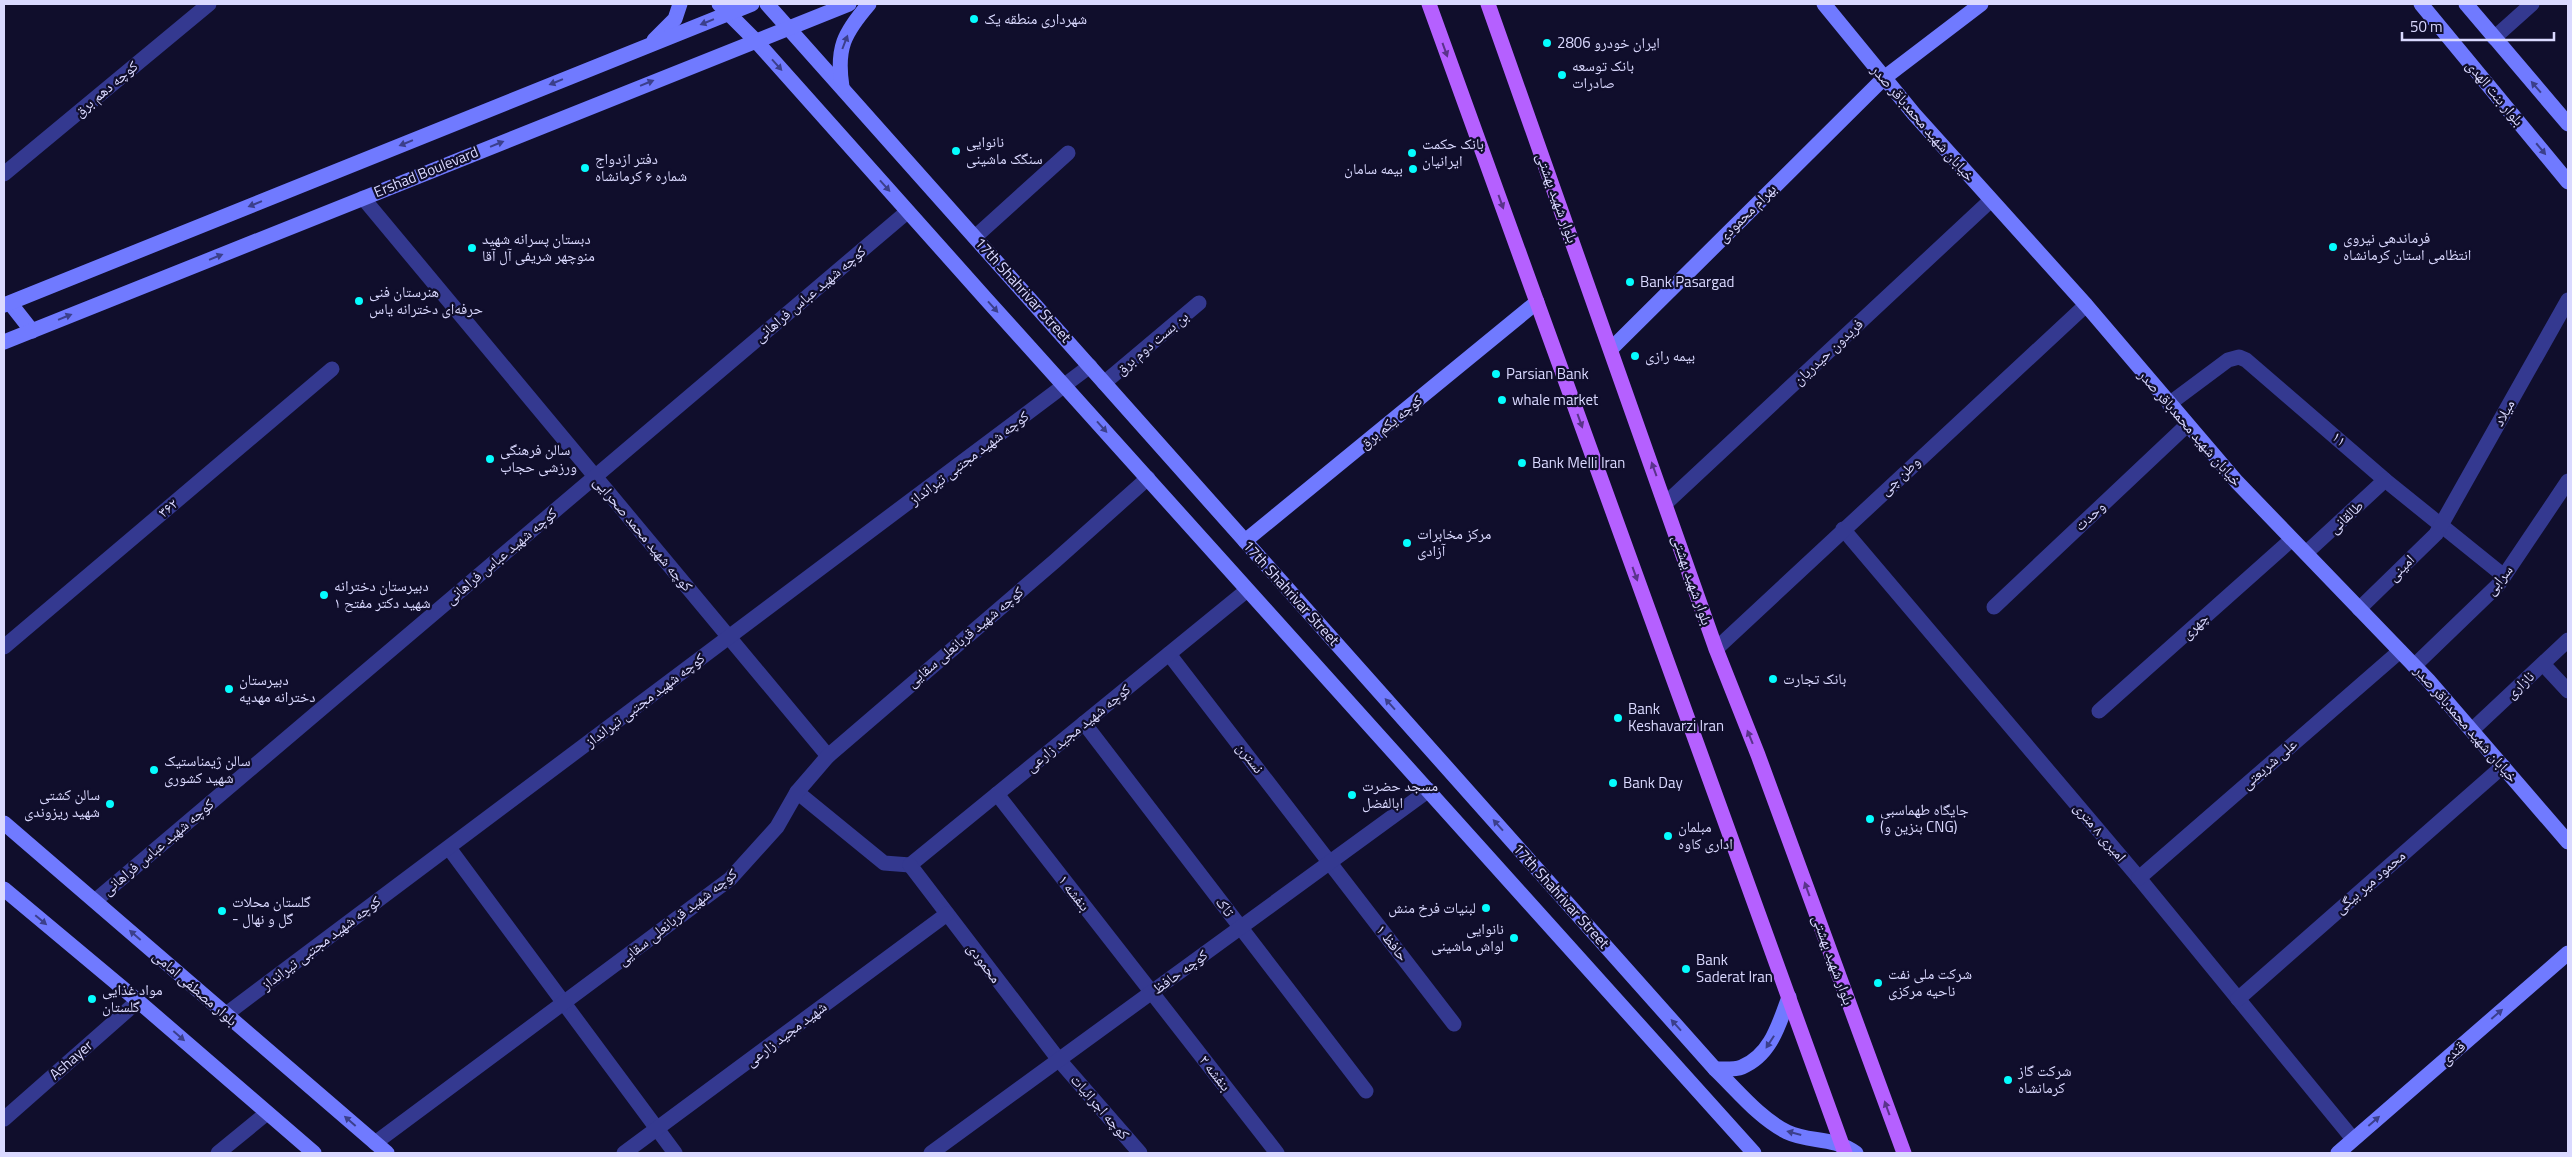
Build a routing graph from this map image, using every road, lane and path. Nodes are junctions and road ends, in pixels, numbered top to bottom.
1 (209, 4) edge
2 (680, 4) edge
3 (752, 4) edge
4 (767, 4) edge
5 (849, 4) edge
6 (869, 4) edge
7 (1429, 4) edge
8 (1488, 4) edge
9 (1824, 4) edge
10 (1981, 4) edge
11 (2421, 4) edge
12 (2466, 4) edge
13 (2532, 4) edge
14 (724, 9) edge
15 (788, 27) junction
16 (2494, 38) junction
17 (755, 40) junction
18 (650, 44) junction
19 (1884, 78) junction
20 (842, 86) junction
21 (2566, 116) edge
22 (1068, 153) dead end
23 (4, 174) edge
24 (2568, 182) edge
25 (363, 198) junction
26 (1990, 201) junction
27 (907, 212) junction
28 (975, 237) junction
29 (2568, 300) edge
30 (6, 301) edge
31 (1537, 302) junction
32 (1199, 303) dead end
33 (2086, 305) junction
34 (32, 331) junction
35 (4, 342) edge
36 (1611, 348) junction
37 (1090, 366) junction
38 (332, 369) dead end
39 (1104, 383) junction
40 (1065, 386) junction
41 (2168, 404) junction
42 (2187, 425) junction
43 (595, 476) junction
44 (1148, 478) junction
45 (2386, 480) junction
46 (2568, 481) edge
47 (1666, 503) junction
48 (2440, 526) junction
49 (1843, 529) junction
50 (2291, 540) junction
51 (1245, 541) junction
52 (2306, 553) junction
53 (2504, 576) junction
54 (1246, 591) junction
55 (1994, 607) dead end
56 (2359, 609) junction
57 (729, 638) junction
58 (2568, 640) edge
59 (4, 646) edge
60 (1716, 649) junction
61 (2400, 651) junction
62 (1169, 654) junction
63 (2543, 664) junction
64 (2414, 666) junction
65 (2568, 691) edge
66 (2099, 711) dead end
67 (1084, 723) junction
68 (2472, 730) junction
69 (828, 756) junction
70 (2503, 766) junction
71 (1429, 790) junction
72 (797, 792) junction
73 (997, 794) junction
74 (4, 823) edge
75 (2568, 842) edge
76 (449, 848) junction
77 (1330, 863) junction
78 (910, 865) junction
79 (2139, 878) junction
80 (4, 889) edge
81 (96, 900) junction
82 (947, 914) junction
83 (1241, 928) junction
84 (2568, 953) edge
85 (1152, 993) junction
86 (1789, 997) junction
87 (2238, 999) junction
88 (138, 1000) junction
89 (564, 1003) junction
90 (225, 1015) junction
91 (1454, 1024) dead end
92 (1059, 1060) junction
93 (1715, 1069) junction
94 (1366, 1091) dead end
95 (267, 1113) junction
96 (4, 1119) edge
97 (657, 1129) junction
98 (2353, 1139) junction
99 (381, 1148) edge
100 (1844, 1148) edge
101 (218, 1153) edge
102 (314, 1153) edge
103 (624, 1153) edge
104 (675, 1153) edge
105 (931, 1153) edge
106 (1140, 1153) edge
107 (1277, 1153) edge
108 (1754, 1153) edge
109 (1856, 1153) edge
110 (1904, 1153) edge
111 (2338, 1153) edge

1 - 23 street, کوچه دهم برق
2 - 18 main road
3 - 14 main road
4 - 15 main road, 17th Shahrivar Street
5 - 15 main road, Ershad Boulevard
20 -> 6 main road
7 -> 31 main road
8 - 36 main road, بلوار شهید بهشتی
9 - 19 main road, خیابان شهید محمدباقر صدر
10 - 19 main road, بهرام محمودی
11 -> 24 main road, بلوار بنت الهدی
12 - 16 main road
13 - 16 street
14 - 17 main road, 17th Shahrivar Street
14 -> 18 main road
15 - 17 main road, Ershad Boulevard
15 - 20 main road, 17th Shahrivar Street
21 -> 16 main road
25 -> 17 main road, Ershad Boulevard
17 -> 27 main road, 17th Shahrivar Street
18 -> 30 main road
19 - 26 main road, خیابان شهید محمدباقر صدر
19 - 36 main road, بهرام محمودی
20 - 28 main road, 17th Shahrivar Street
22 - 28 street
34 -> 25 main road, Ershad Boulevard
25 - 43 street, کوچه شهید محمد صحرایی
26 - 33 main road, خیابان شهید محمدباقر صدر
26 - 47 street, فریدون حیدریان
27 -> 40 main road, 17th Shahrivar Street
27 - 43 street, کوچه شهید عباس فراهانی
28 - 37 main road, 17th Shahrivar Street
29 - 48 street, میلاد
30 - 34 main road
31 - 51 main road, کوچه یکم برق
31 -> 86 main road
32 - 39 street, بن بست دوم برق
33 - 41 main road, خیابان شهید محمدباقر صدر
33 - 49 street, وطن چی
34 - 35 main road, Ershad Boulevard
47 -> 36 main road, بلوار شهید بهشتی
37 - 39 main road, 17th Shahrivar Street
37 - 40 street, کوچه شهید مجتبی تیرانداز
38 - 59 street, ۳۶۲
39 - 51 main road, 17th Shahrivar Street
40 -> 44 main road, 17th Shahrivar Street
40 - 57 street, کوچه شهید مجتبی تیرانداز
41 - 42 main road, خیابان شهید محمدباقر صدر
41 - 45 street, ۱۱
42 - 50 main road, خیابان شهید محمدباقر صدر
42 - 55 street, وحدت
43 - 57 street, کوچه شهید محمد صحرایی
43 - 81 street, کوچه شهید عباس فراهانی
44 - 54 main road, 17th Shahrivar Street
44 - 69 street, کوچه شهید قربانعلی سقایی
45 - 48 street, ۱۱
45 - 52 street, طالقانی
46 - 53 street, سرابی
47 - 60 main road, بلوار شهید بهشتی
48 - 53 street, ۱۱
48 - 56 street, امینی
49 - 60 street, وطن چی
49 - 79 street, امیری ۸ متری
50 - 52 main road, خیابان شهید محمدباقر صدر
50 - 66 street, چهری
93 -> 51 main road, 17th Shahrivar Street
52 - 56 main road, خیابان شهید محمدباقر صدر
53 - 64 street, سرابی
54 - 62 street, کوچه شهید مجید زارعی
54 - 71 main road, 17th Shahrivar Street
56 - 61 main road, خیابان شهید محمدباقر صدر
57 - 69 street, کوچه شهید محمد صحرایی
57 - 76 street, کوچه شهید مجتبی تیرانداز
58 - 63 street, نازاری
110 -> 60 main road, بلوار شهید بهشتی
61 - 64 main road, خیابان شهید محمدباقر صدر
61 - 79 street, علی شریعتی
62 - 67 street, کوچه شهید مجید زارعی
62 - 77 street, نسترن
63 - 65 street
63 - 68 street, نازاری
64 - 68 main road, خیابان شهید محمدباقر صدر
67 - 73 street, کوچه شهید مجید زارعی
67 - 83 street, تاک
68 - 70 main road, خیابان شهید محمدباقر صدر
69 - 72 street, کوچه شهید قربانعلی سقایی
70 - 75 main road, خیابان شهید محمدباقر صدر
70 - 87 street, محمود میر بیگی
71 - 77 street, کوچه حافظ
71 - 108 main road, 17th Shahrivar Street
72 - 78 street
72 - 89 street, کوچه شهید قربانعلی سقایی
73 - 78 street, کوچه شهید مجید زارعی
73 - 85 street, بنفشه ۱
74 - 81 main road, بلوار مصطفی امامی
76 - 89 street
76 - 90 street, کوچه شهید مجتبی تیرانداز
77 - 83 street, کوچه حافظ
77 - 91 street, حافظ ۱
78 - 82 street, محمودی
79 - 87 street, امیری ۸ متری
80 -> 88 main road
90 -> 81 main road, بلوار مصطفی امامی
82 - 92 street, محمودی
82 - 97 street, شهید مجید زارعی
83 - 85 street, کوچه حافظ
83 - 94 street, تاک
98 -> 84 main road, قندی
85 - 92 street, کوچه حافظ
85 - 107 street, بنفشه ۲
86 -> 93 main road
86 - 100 main road
87 - 98 street, امیری ۸ متری
88 -> 95 main road
88 - 96 street, Ashayer
89 - 97 street
89 - 99 street, کوچه شهید قربانعلی سقایی
99 -> 90 main road, بلوار مصطفی امامی
92 - 105 street, کوچه حافظ
92 - 106 street, کوچه اجرائیات
100 -> 93 main road, 17th Shahrivar Street
95 - 101 street
95 - 102 main road
97 - 103 street, شهید مجید زارعی
97 - 104 street
98 - 111 main road, قندی
100 - 109 main road

